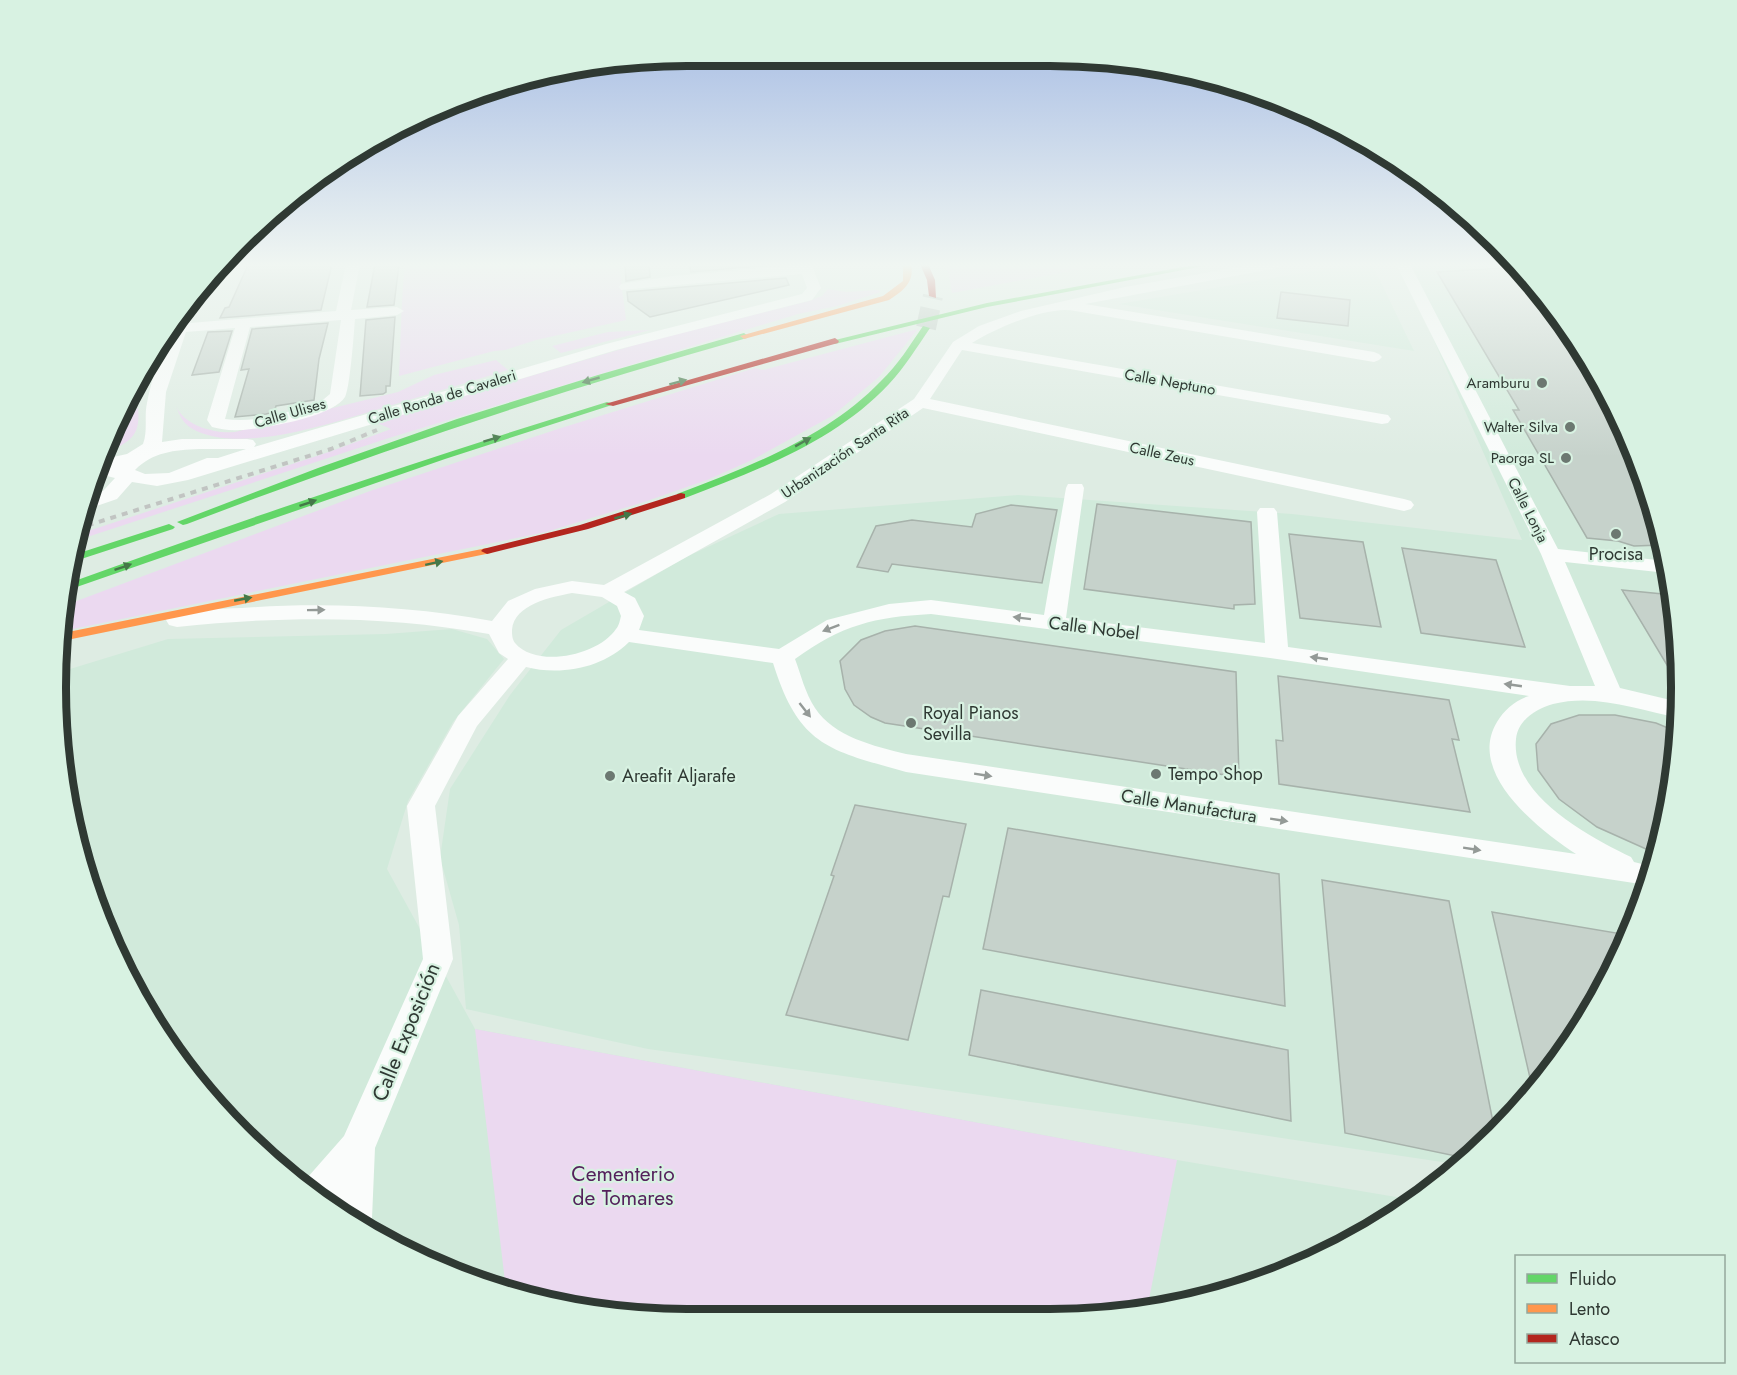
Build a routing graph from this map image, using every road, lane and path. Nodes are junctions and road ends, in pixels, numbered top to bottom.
1 (242, 328) edge
2 (347, 328) edge
3 (684, 328) edge
4 (774, 328) edge
5 (886, 328) edge
6 (926, 328) tunnel mouth
7 (987, 328) edge
8 (1202, 328) edge
9 (1437, 328) edge
10 (179, 331) edge
11 (808, 333) dead end
12 (958, 345) junction
13 (1374, 357) dead end
14 (920, 402) junction
15 (155, 413) junction
16 (1382, 419) dead end
17 (318, 434) junction
18 (208, 444) junction
19 (140, 455) junction
20 (111, 457) edge
21 (108, 463) edge
22 (199, 469) junction
23 (105, 473) edge
24 (128, 475) junction
25 (1075, 488) dead end
26 (95, 501) edge
27 (1404, 505) dead end
28 (1268, 512) dead end
29 (183, 522) junction
30 (1551, 554) junction
31 (80, 557) edge
32 (1659, 566) edge
33 (75, 585) edge
34 (609, 591) junction
35 (1054, 622) junction
36 (500, 628) junction
37 (91, 630) junction
38 (626, 635) junction
39 (68, 636) edge
40 (1277, 652) junction
41 (521, 657) junction
42 (783, 657) junction
43 (1570, 694) junction
44 (1610, 694) junction
45 (1671, 707) edge
46 (1642, 873) edge
47 (1642, 875) edge
48 (357, 1148) junction
49 (320, 1189) edge
50 (353, 1211) edge

1 - 2 street, Calle Ulises
3 - 17 street, Calle Ronda de Cavaleri
4 -> 29 main road
33 -> 5 main road
37 -> 6 main road
7 - 12 street, Urbanización Santa Rita
8 - 13 street
9 - 30 street, Calle Lonja
10 - 15 street
11 - 29 main road
12 - 14 street, Urbanización Santa Rita
12 - 16 street, Calle Neptuno
14 - 27 street, Calle Zeus
14 - 34 street, Urbanización Santa Rita
15 - 18 street
15 - 19 street
15 - 20 street
17 - 18 street, Calle Ronda de Cavaleri
17 - 22 street, Calle Ronda de Cavaleri
18 - 19 street, Calle Ronda de Cavaleri
18 - 22 street
19 - 21 street, Calle Ronda de Cavaleri
19 - 24 street
22 - 24 street, Calle Ronda de Cavaleri
23 - 24 street, Calle Ronda de Cavaleri
24 - 26 street
25 - 35 street
28 - 40 street
29 - 31 main road
30 - 32 street
30 - 44 street, Calle Lonja
34 - 36 street
34 - 38 street
35 - 40 street, Calle Nobel
35 -> 42 street, Calle Nobel
37 -> 36 street
36 - 41 street
37 - 39 main road
38 - 41 street
38 - 42 street
43 -> 40 street, Calle Nobel
41 - 48 street, Calle Exposición
42 -> 47 street, Calle Manufactura
43 - 44 street
43 - 46 street
44 - 45 street
48 - 49 street
48 - 50 street, Calle Exposición

